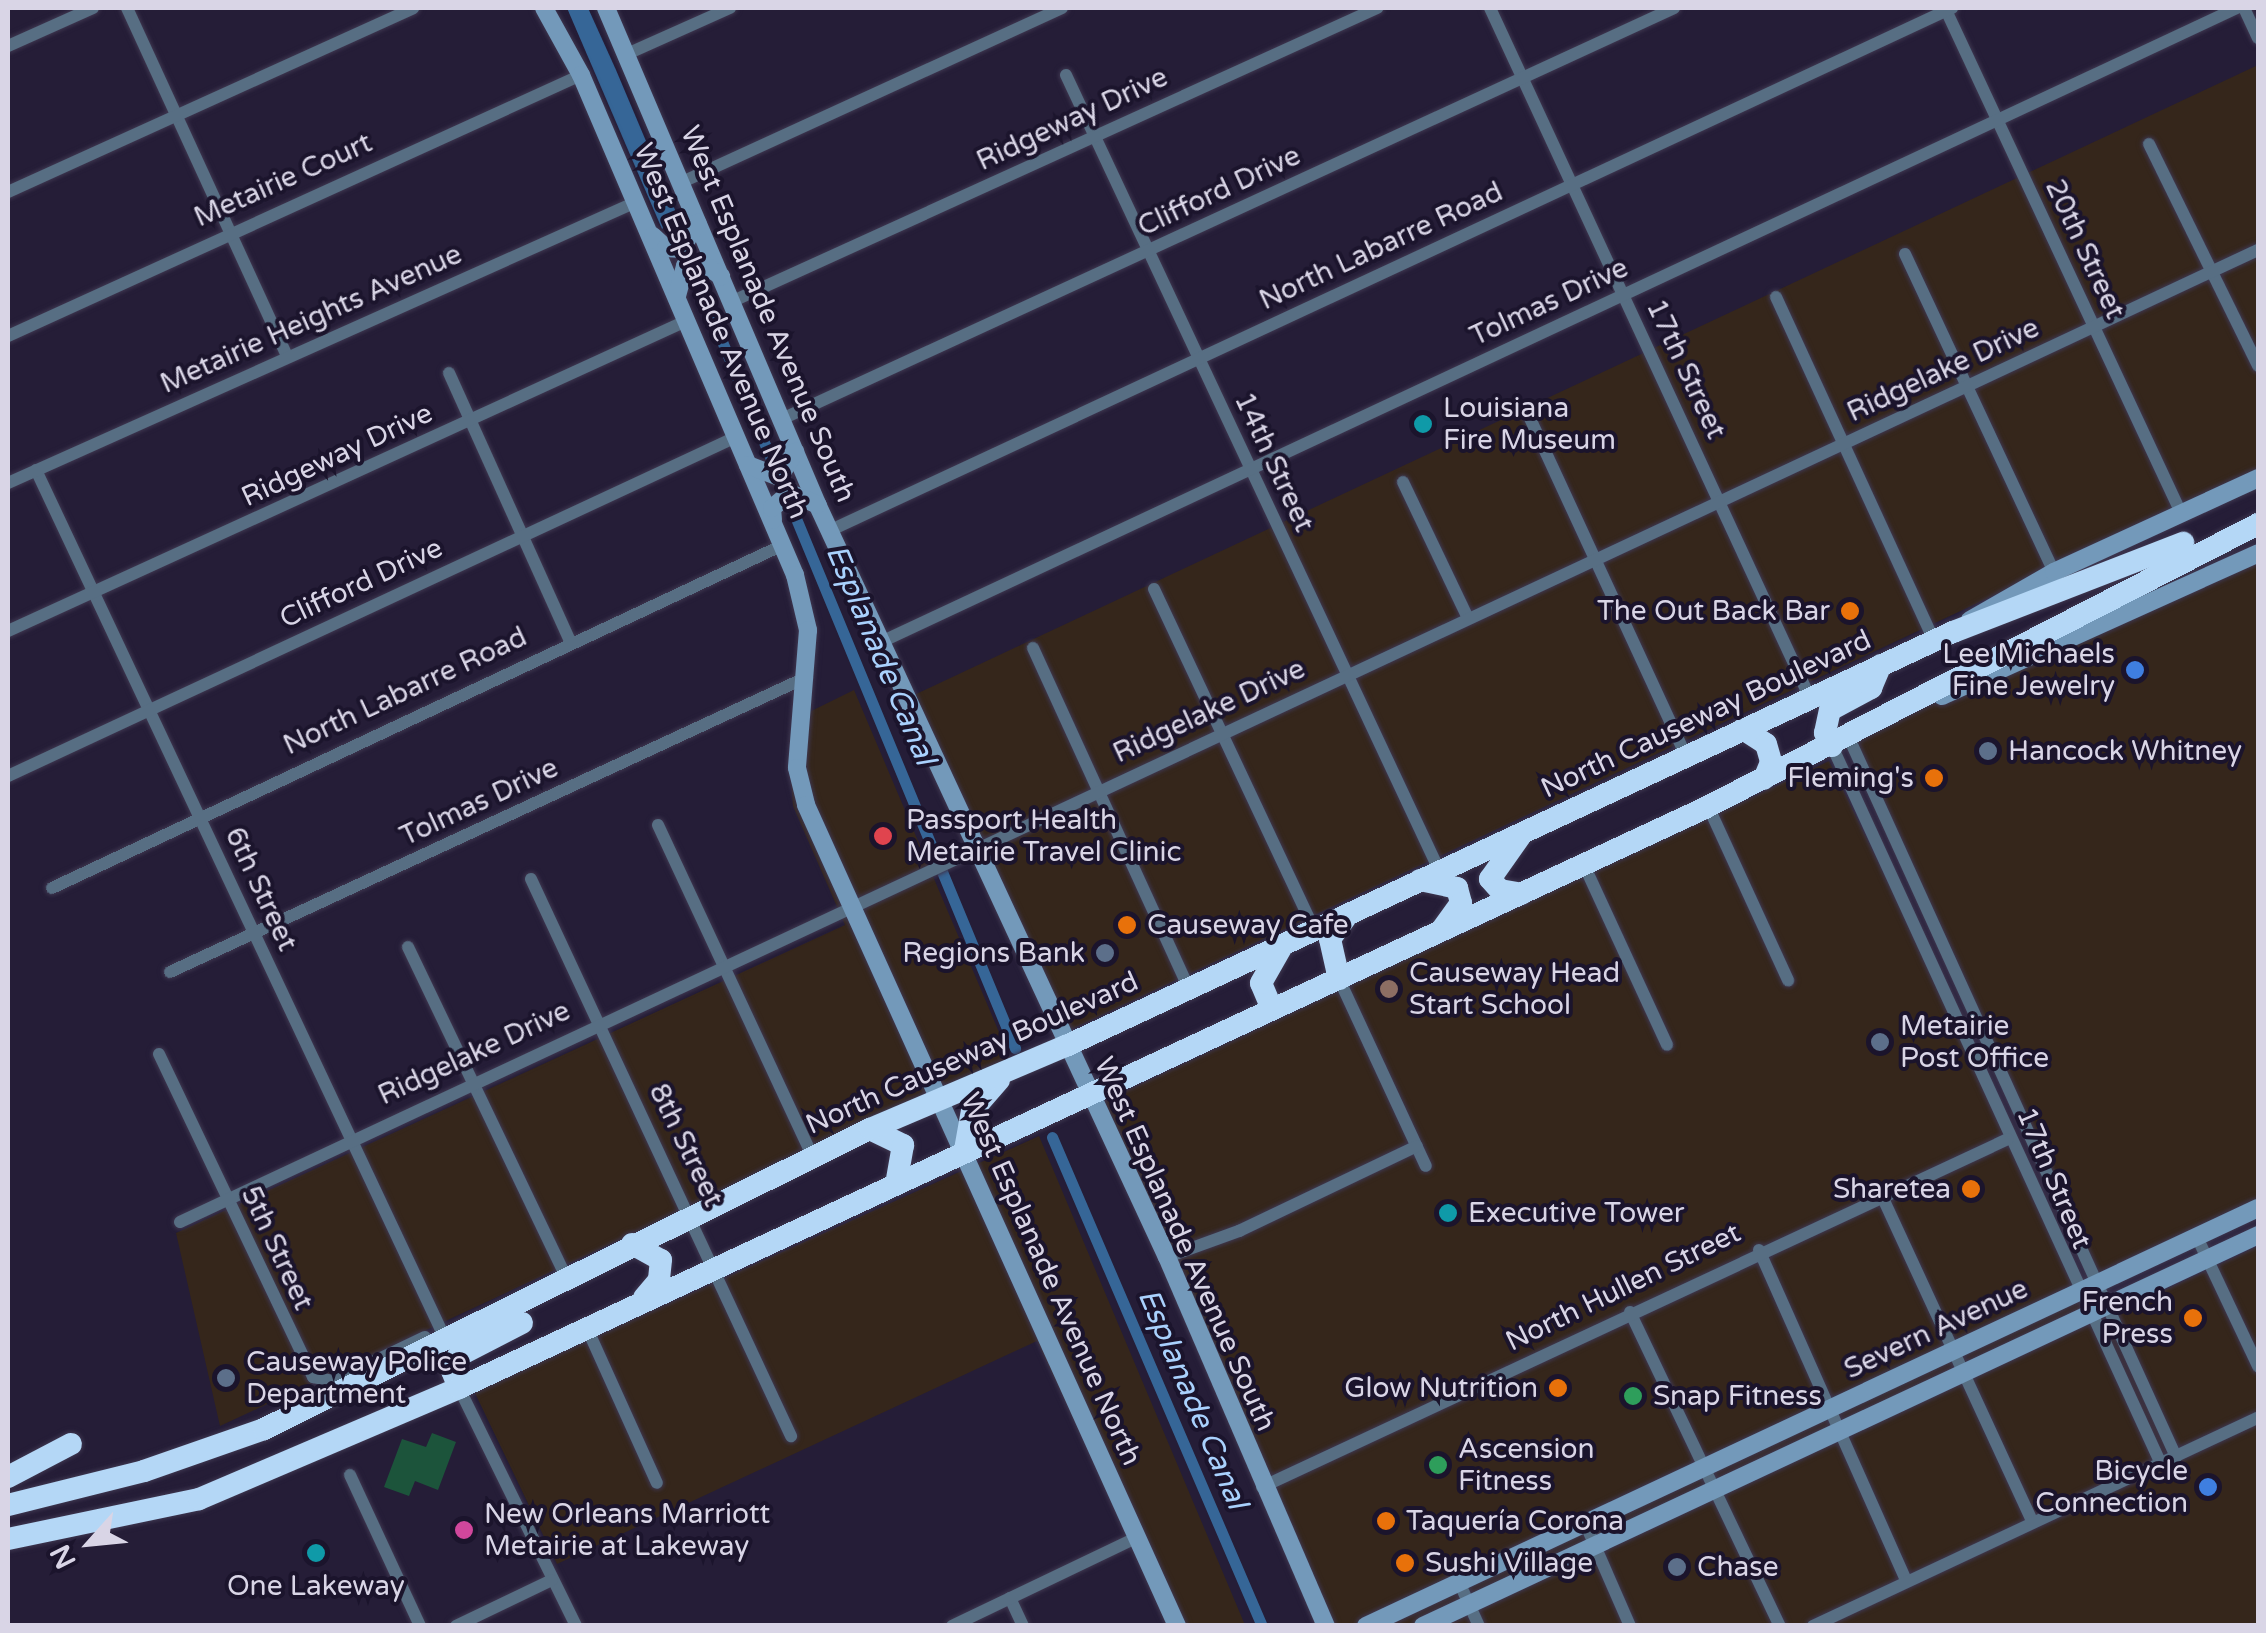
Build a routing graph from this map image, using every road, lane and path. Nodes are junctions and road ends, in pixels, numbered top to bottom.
1 (93, 8) edge
2 (128, 8) edge
3 (413, 8) edge
4 (544, 8) edge
5 (606, 8) edge
6 (730, 8) edge
7 (1062, 8) edge
8 (1377, 8) edge
9 (1490, 8) edge
10 (1674, 8) edge
11 (1948, 8) edge
12 (2241, 8) edge
13 (2258, 38) edge
14 (8, 46) edge
15 (627, 54) junction
16 (581, 75) junction
17 (1066, 75) dead end
18 (1522, 78) junction
19 (174, 116) junction
20 (1997, 120) junction
21 (1094, 136) junction
22 (2150, 144) dead end
23 (680, 183) junction
24 (1573, 184) junction
25 (8, 192) edge
26 (636, 202) junction
27 (697, 223) junction
28 (228, 232) junction
29 (649, 233) junction
30 (2258, 250) edge
31 (1148, 252) junction
32 (1905, 254) dead end
33 (2212, 272) junction
34 (721, 277) junction
35 (1624, 294) junction
36 (676, 298) junction
37 (1776, 298) dead end
38 (734, 301) junction
39 (686, 321) junction
40 (2094, 327) junction
41 (8, 336) edge
42 (287, 356) junction
43 (1198, 359) junction
44 (2258, 366) edge
45 (449, 373) dead end
46 (1967, 387) junction
47 (1528, 414) dead end
48 (784, 418) junction
49 (471, 421) junction
50 (736, 437) junction
51 (1843, 444) junction
52 (796, 452) junction
53 (748, 464) junction
54 (1250, 469) junction
55 (36, 470) junction
56 (2258, 478) edge
57 (1403, 482) dead end
58 (8, 483) edge
59 (1719, 501) junction
60 (818, 506) junction
61 (2258, 508) edge
62 (2180, 512) junction
63 (773, 523) junction
64 (2258, 524) edge
65 (831, 530) junction
66 (523, 535) junction
67 (783, 545) junction
68 (2258, 553) edge
69 (1595, 559) junction
70 (2054, 572) junction
71 (1154, 588) dead end
72 (94, 594) junction
73 (1468, 618) junction
74 (8, 632) edge
75 (1944, 637) junction
76 (570, 641) junction
77 (881, 642) junction
78 (1034, 648) dead end
79 (1881, 666) junction
80 (1347, 674) junction
81 (807, 676) junction
82 (1810, 698) junction
83 (150, 712) junction
84 (1900, 712) junction
85 (1743, 729) junction
86 (1222, 733) junction
87 (1840, 742) junction
88 (1686, 756) junction
89 (8, 776) edge
90 (1764, 779) junction
91 (1098, 790) junction
92 (1708, 806) junction
93 (198, 815) junction
94 (658, 825) dead end
95 (1524, 832) junction
96 (967, 851) junction
97 (1584, 865) junction
98 (1428, 875) junction
99 (532, 878) dead end
100 (52, 888) dead end
101 (1522, 894) junction
102 (850, 906) junction
103 (1347, 915) junction
104 (1315, 932) junction
105 (1440, 932) junction
106 (254, 933) junction
107 (408, 946) dead end
108 (1281, 948) junction
109 (723, 965) junction
110 (170, 972) dead end
111 (1339, 979) junction
112 (1788, 980) dead end
113 (1189, 988) junction
114 (1272, 1008) junction
115 (599, 1022) junction
116 (1668, 1045) dead end
117 (1066, 1046) junction
118 (159, 1054) dead end
119 (1004, 1073) junction
120 (471, 1082) junction
121 (1088, 1093) junction
122 (942, 1100) junction
123 (870, 1129) junction
124 (351, 1138) junction
125 (2008, 1138) junction
126 (1417, 1146) junction
127 (965, 1150) junction
128 (812, 1156) junction
129 (1426, 1166) dead end
130 (896, 1182) junction
131 (1881, 1194) junction
132 (226, 1200) junction
133 (2258, 1208) edge
134 (692, 1215) junction
135 (180, 1222) dead end
136 (2258, 1235) edge
137 (2198, 1237) junction
138 (625, 1249) junction
139 (1759, 1250) junction
140 (1167, 1257) junction
141 (2208, 1259) junction
142 (716, 1267) junction
143 (566, 1278) junction
144 (2095, 1284) junction
145 (2077, 1293) junction
146 (642, 1301) junction
147 (2097, 1310) junction
148 (1630, 1312) junction
149 (586, 1326) junction
150 (441, 1330) junction
151 (1954, 1351) junction
152 (2258, 1366) edge
153 (1964, 1373) junction
154 (459, 1388) junction
155 (1830, 1409) junction
156 (2258, 1418) edge
157 (1840, 1431) junction
158 (791, 1436) dead end
159 (71, 1444) dead end
160 (2176, 1456) junction
161 (2161, 1464) junction
162 (1705, 1467) junction
163 (350, 1475) dead end
164 (8, 1477) edge
165 (657, 1483) dead end
166 (1262, 1487) junction
167 (1714, 1490) junction
168 (8, 1506) edge
169 (1585, 1523) junction
170 (2033, 1523) junction
171 (1136, 1538) junction
172 (8, 1539) edge
173 (1594, 1545) junction
174 (552, 1580) junction
175 (1459, 1582) junction
176 (1907, 1582) junction
177 (1010, 1598) junction
178 (1313, 1598) junction
179 (1469, 1604) junction
180 (420, 1626) edge
181 (456, 1626) edge
182 (576, 1626) edge
183 (952, 1626) edge
184 (1024, 1626) edge
185 (1177, 1626) edge
186 (1307, 1626) edge
187 (1326, 1626) edge
188 (1366, 1626) edge
189 (1422, 1626) edge
190 (1479, 1626) edge
191 (1630, 1626) edge
192 (1780, 1626) edge
193 (1813, 1626) edge

1 - 14 street
2 - 19 street
3 - 19 street
4 - 16 main road, West Esplanade Avenue North
5 - 15 main road, West Esplanade Avenue South
6 - 15 street
7 - 23 street
8 - 21 street, Ridgeway Drive
9 - 18 street, 17th Street
10 - 18 street, Clifford Drive
11 - 20 street, 20th Street
11 - 24 street, North Labarre Road
12 - 13 street
12 - 20 street, Tolmas Drive
15 - 23 main road, West Esplanade Avenue South
16 - 26 main road, West Esplanade Avenue North
16 - 28 street, Metairie Court
17 - 21 street, 14th Street
18 - 24 street, 17th Street
18 - 31 street, Clifford Drive
19 - 25 street
19 - 28 street
20 - 35 street, Tolmas Drive
20 - 40 street, 20th Street
21 - 31 street, 14th Street
21 - 38 street, Ridgeway Drive
22 - 33 street
23 - 27 main road, West Esplanade Avenue South
24 - 35 street, 17th Street
24 - 43 street, North Labarre Road
26 - 29 main road, West Esplanade Avenue North
26 - 42 street, Metairie Heights Avenue
27 - 29 main road
27 - 34 main road, West Esplanade Avenue South
28 - 41 street, Metairie Court
28 - 42 street
29 - 36 main road, West Esplanade Avenue North
30 - 33 street, Ridgelake Drive
31 - 43 street, 14th Street
31 - 48 street, Clifford Drive
32 - 46 street
33 - 40 street, Ridgelake Drive
33 - 44 street
34 - 36 main road
34 - 38 main road, West Esplanade Avenue South
35 - 54 street, Tolmas Drive
35 - 59 street, 17th Street
36 - 39 main road, West Esplanade Avenue North
37 - 51 street
38 - 48 main road, West Esplanade Avenue South
39 - 49 street, Ridgeway Drive
39 - 50 main road, West Esplanade Avenue North
40 - 46 street, Ridgelake Drive
40 - 62 street, 20th Street
42 - 55 street, Metairie Heights Avenue
43 - 54 street, 14th Street
43 - 65 street, North Labarre Road
45 - 49 street
46 - 51 street, Ridgelake Drive
46 - 70 street
47 - 69 street
48 - 52 main road, West Esplanade Avenue South
49 - 66 street
49 - 72 street, Ridgeway Drive
50 - 53 main road, West Esplanade Avenue North
50 - 66 street, Clifford Drive
51 - 59 street, Ridgelake Drive
51 - 75 street
52 - 53 main road
52 - 60 main road, West Esplanade Avenue South
53 - 63 main road, West Esplanade Avenue North
54 - 77 street, Tolmas Drive
54 - 80 street, 14th Street
55 - 58 street, Metairie Heights Avenue
55 - 72 street, 6th Street
56 - 62 main road, North Causeway Boulevard
57 - 73 street
59 - 69 street, Ridgelake Drive
59 - 82 street, 17th Street
60 - 63 main road
60 - 65 main road, West Esplanade Avenue South
61 - 75 highway, North Causeway Boulevard
62 - 70 main road, North Causeway Boulevard
63 - 67 main road, West Esplanade Avenue North
64 - 84 highway
65 - 77 main road, West Esplanade Avenue South
66 - 76 street
66 - 83 street, Clifford Drive
67 - 76 street, North Labarre Road
67 - 81 main road, West Esplanade Avenue North
68 - 84 main road
69 - 73 street, Ridgelake Drive
69 - 88 street
70 - 75 main road, North Causeway Boulevard
71 - 86 street
72 - 74 street, Ridgeway Drive
72 - 83 street, 6th Street
73 - 80 street, Ridgelake Drive
75 - 79 highway, North Causeway Boulevard
76 - 93 street, North Labarre Road
77 - 96 main road, West Esplanade Avenue South
78 - 91 street
79 - 82 highway, North Causeway Boulevard
79 - 87 highway
80 - 86 street, Ridgelake Drive
80 - 98 street, 14th Street
81 - 102 main road, West Esplanade Avenue North
81 - 106 street, Tolmas Drive
82 - 85 highway, North Causeway Boulevard
83 - 89 street, Clifford Drive
83 - 93 street, 6th Street
84 - 87 highway
85 - 88 highway, North Causeway Boulevard
85 - 90 highway
86 - 91 street, Ridgelake Drive
86 - 104 street
87 - 90 highway
87 - 125 street, 17th Street
87 - 144 street, 17th Street
88 - 95 highway, North Causeway Boulevard
90 - 92 highway
91 - 96 street, Ridgelake Drive
91 - 113 street
92 - 97 highway
92 - 112 street
93 - 100 street, North Labarre Road
93 - 106 street, 6th Street
94 - 109 street
95 - 98 highway, North Causeway Boulevard
95 - 101 highway
96 - 102 street, Ridgelake Drive
96 - 117 main road, West Esplanade Avenue South
97 - 101 highway
97 - 116 street
98 - 103 highway, North Causeway Boulevard
98 - 105 highway
99 - 115 street, 8th Street
101 - 105 highway
102 - 109 street, Ridgelake Drive
102 - 122 main road, West Esplanade Avenue North
103 - 104 highway, North Causeway Boulevard
103 - 111 highway
104 - 108 highway, North Causeway Boulevard
105 - 111 highway
106 - 110 street, Tolmas Drive
106 - 124 street, 6th Street
107 - 120 street
108 - 113 highway, North Causeway Boulevard
108 - 114 highway
109 - 115 street, Ridgelake Drive
109 - 128 street
111 - 114 highway
111 - 126 street
113 - 117 highway, North Causeway Boulevard
114 - 121 highway
115 - 120 street, Ridgelake Drive
115 - 134 street, 8th Street
117 - 119 highway, North Causeway Boulevard
117 - 121 main road, West Esplanade Avenue South
118 - 132 street, 5th Street
119 - 122 highway, North Causeway Boulevard
119 - 127 highway
120 - 124 street, Ridgelake Drive
120 - 143 street
121 - 127 highway
121 - 140 main road, West Esplanade Avenue South
122 - 123 highway, North Causeway Boulevard
122 - 127 main road, West Esplanade Avenue North
123 - 128 highway, North Causeway Boulevard
123 - 130 highway
124 - 132 street, Ridgelake Drive
124 - 150 street, 6th Street
125 - 131 street, North Hullen Street
125 - 145 street, 17th Street
126 - 129 street
126 - 140 street
127 - 130 highway
127 - 171 main road, West Esplanade Avenue North
128 - 134 highway, North Causeway Boulevard
130 - 142 highway
131 - 139 street, North Hullen Street
131 - 151 street
132 - 135 street, Ridgelake Drive
132 - 150 street, 5th Street
133 - 137 main road, Severn Avenue
134 - 138 highway, North Causeway Boulevard
134 - 142 street, 8th Street
136 - 141 main road, Severn Avenue
137 - 141 street
137 - 144 main road, Severn Avenue
138 - 143 highway, North Causeway Boulevard
138 - 146 highway
139 - 148 street, North Hullen Street
139 - 155 street
140 - 166 main road, West Esplanade Avenue South
141 - 147 main road, Severn Avenue
141 - 152 street
142 - 146 highway
142 - 158 street, 8th Street
143 - 150 street, 5th Street
143 - 154 highway
143 - 168 highway, North Causeway Boulevard
144 - 145 main road, Severn Avenue
144 - 147 street, 17th Street
145 - 147 street, 17th Street
145 - 151 main road, Severn Avenue
146 - 149 highway
147 - 153 main road, Severn Avenue
147 - 160 street, 17th Street
147 - 161 street, 17th Street
148 - 162 street
148 - 166 street, North Hullen Street
149 - 154 highway
149 - 165 street
151 - 153 street
151 - 155 main road, Severn Avenue
153 - 157 main road, Severn Avenue
153 - 170 street
154 - 172 highway
154 - 174 street
155 - 157 street
155 - 162 main road, Severn Avenue
156 - 160 street
157 - 167 main road, Severn Avenue
157 - 176 street
159 - 164 highway
160 - 161 street
161 - 170 street
162 - 167 street
162 - 169 main road, Severn Avenue
163 - 180 street
166 - 178 main road, West Esplanade Avenue South
167 - 173 main road, Severn Avenue
167 - 192 street
169 - 173 street
169 - 175 main road, Severn Avenue
170 - 176 street
171 - 177 street
171 - 185 main road, West Esplanade Avenue North
173 - 179 main road, Severn Avenue
173 - 191 street
174 - 181 street
174 - 182 street
175 - 179 street
175 - 188 main road, Severn Avenue
176 - 193 street
177 - 183 street
177 - 184 street
178 - 186 main road
178 - 187 main road, West Esplanade Avenue South
179 - 189 main road, Severn Avenue
179 - 190 street

